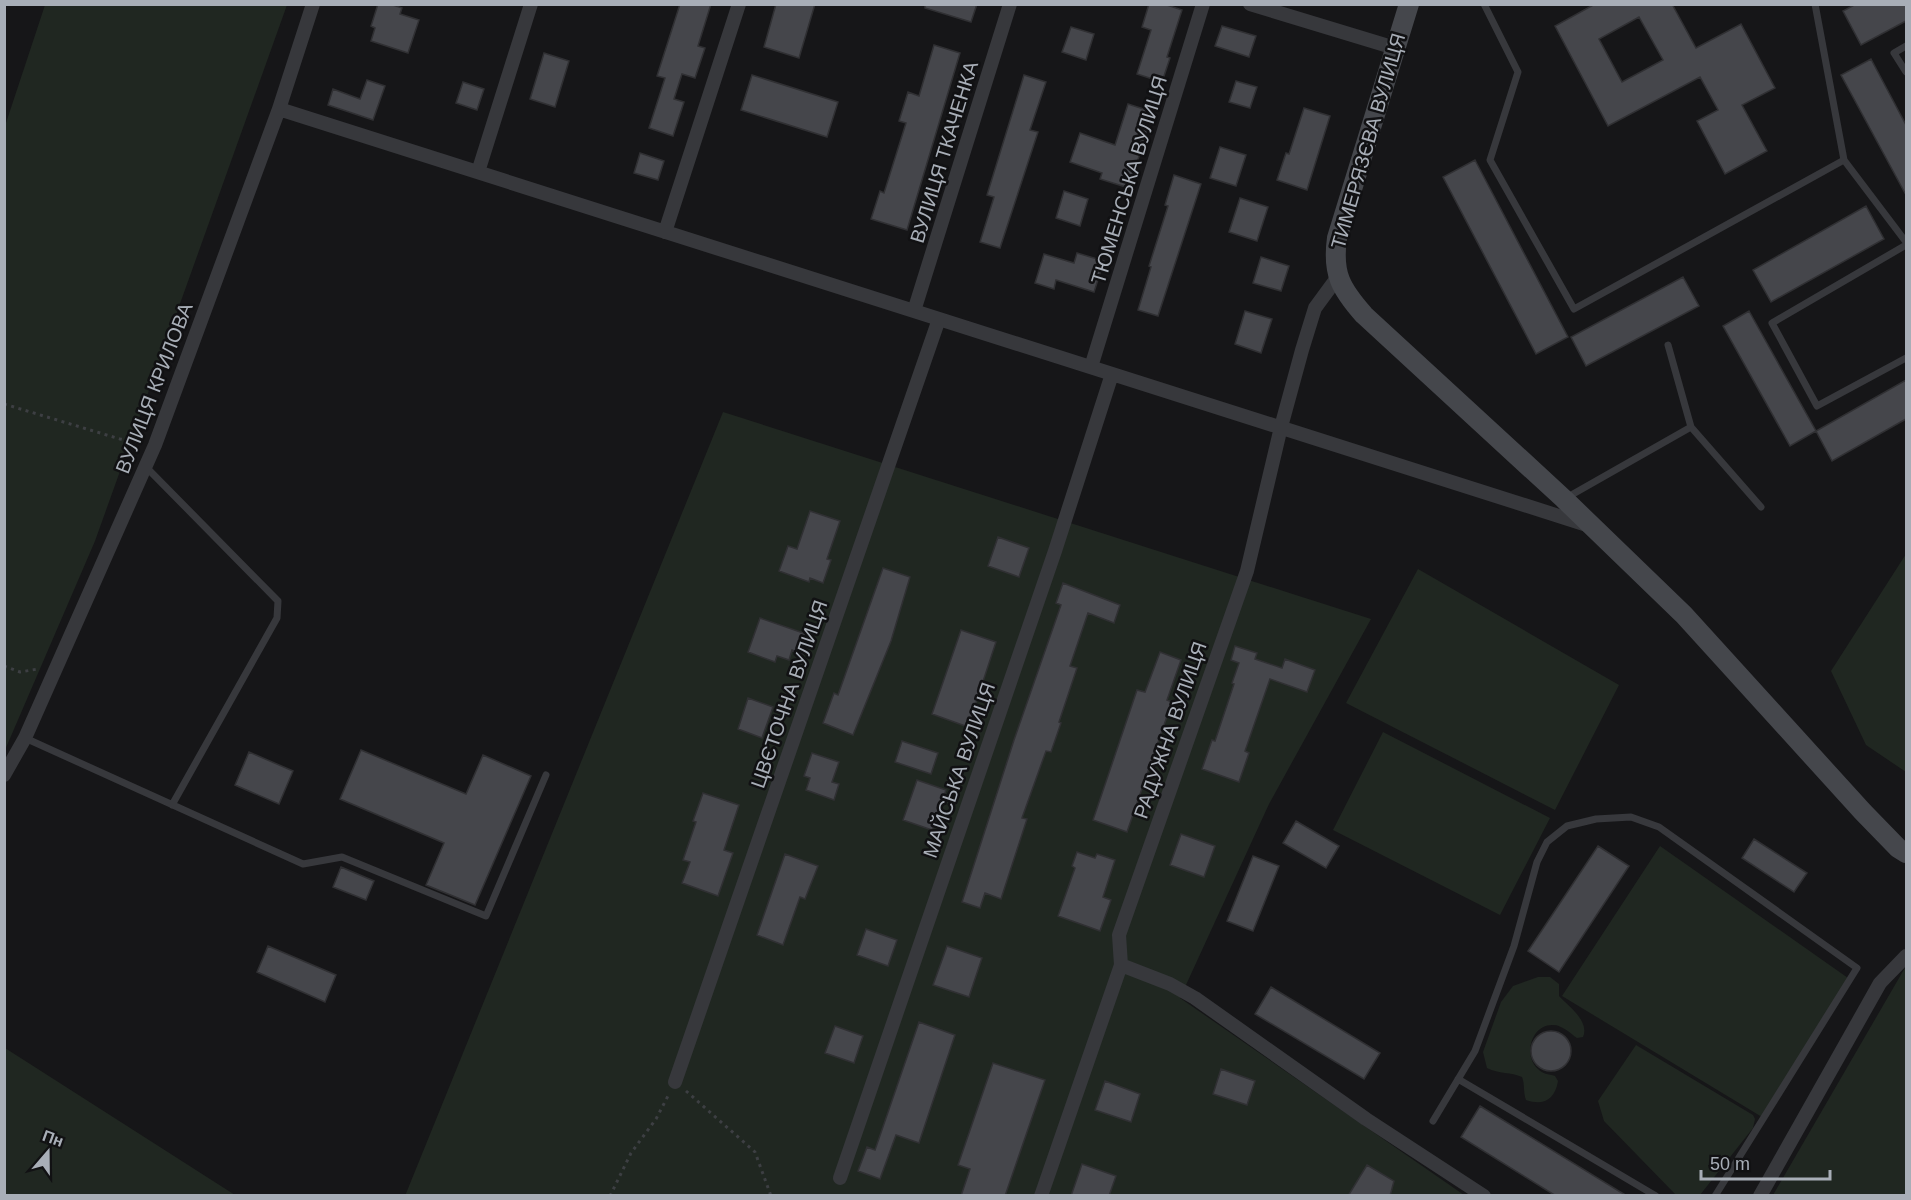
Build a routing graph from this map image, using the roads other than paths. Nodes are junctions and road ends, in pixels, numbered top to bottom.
1 (313, 4) edge
2 (531, 4) edge
3 (739, 4) edge
4 (1010, 4) edge
5 (1203, 4) edge
6 (1250, 4) edge
7 (1409, 4) edge
8 (1484, 4) edge
9 (1815, 4) edge
10 (1906, 46) edge
11 (1395, 48) junction
12 (1906, 72) edge
13 (279, 109) junction
14 (1844, 160) junction
15 (478, 172) junction
16 (665, 231) junction
17 (1906, 244) edge
18 (1337, 278) junction
19 (914, 311) junction
20 (939, 319) junction
21 (1668, 345) dead end
22 (1906, 358) edge
23 (1091, 367) junction
24 (1112, 374) junction
25 (1281, 427) junction
26 (1691, 427) junction
27 (146, 466) junction
28 (1564, 499) junction
29 (1761, 507) dead end
30 (1592, 526) junction
31 (25, 738) junction
32 (4, 775) edge
33 (546, 775) dead end
34 (172, 805) junction
35 (1906, 853) edge
36 (1906, 956) edge
37 (1121, 965) junction
38 (1458, 1079) junction
39 (675, 1082) road end
40 (1433, 1121) dead end
41 (840, 1178) dead end
42 (1041, 1196) edge
43 (1484, 1196) edge
44 (1656, 1196) edge
45 (1715, 1196) edge
46 (1760, 1196) edge

1 - 13 street, ВУЛИЦЯ КРИЛОВА
2 - 15 street
3 - 16 street
4 - 19 street, ВУЛИЦЯ ТКАЧЕНКА
5 - 23 street, ТЮМЕНСЬКА ВУЛИЦЯ
6 - 11 street
7 - 11 street, ТИМЕРЯЗЄВА ВУЛИЦЯ
8 - 14 lane
9 - 14 lane
10 - 12 lane
11 - 18 street, ТИМЕРЯЗЄВА ВУЛИЦЯ
13 - 15 street
13 - 27 street, ВУЛИЦЯ КРИЛОВА
14 - 17 lane
15 - 16 street
16 - 19 street
17 - 22 lane
18 - 25 street, РАДУЖНА ВУЛИЦЯ
18 - 28 street
19 - 20 street
20 - 23 street
20 - 39 street, ЦВЄТОЧНА ВУЛИЦЯ
21 - 26 lane
23 - 24 street
24 - 25 street
24 - 41 street, МАЙСЬКА ВУЛИЦЯ
25 - 30 street
25 - 37 street, РАДУЖНА ВУЛИЦЯ
26 - 28 lane
26 - 29 lane
27 - 31 street, ВУЛИЦЯ КРИЛОВА
27 - 34 lane
28 - 30 street
30 - 35 street
31 - 32 street, ВУЛИЦЯ КРИЛОВА
31 - 34 lane
33 - 34 lane
36 - 46 street
37 - 42 street, РАДУЖНА ВУЛИЦЯ
37 - 43 street
38 - 40 lane
38 - 44 lane
38 - 45 lane

